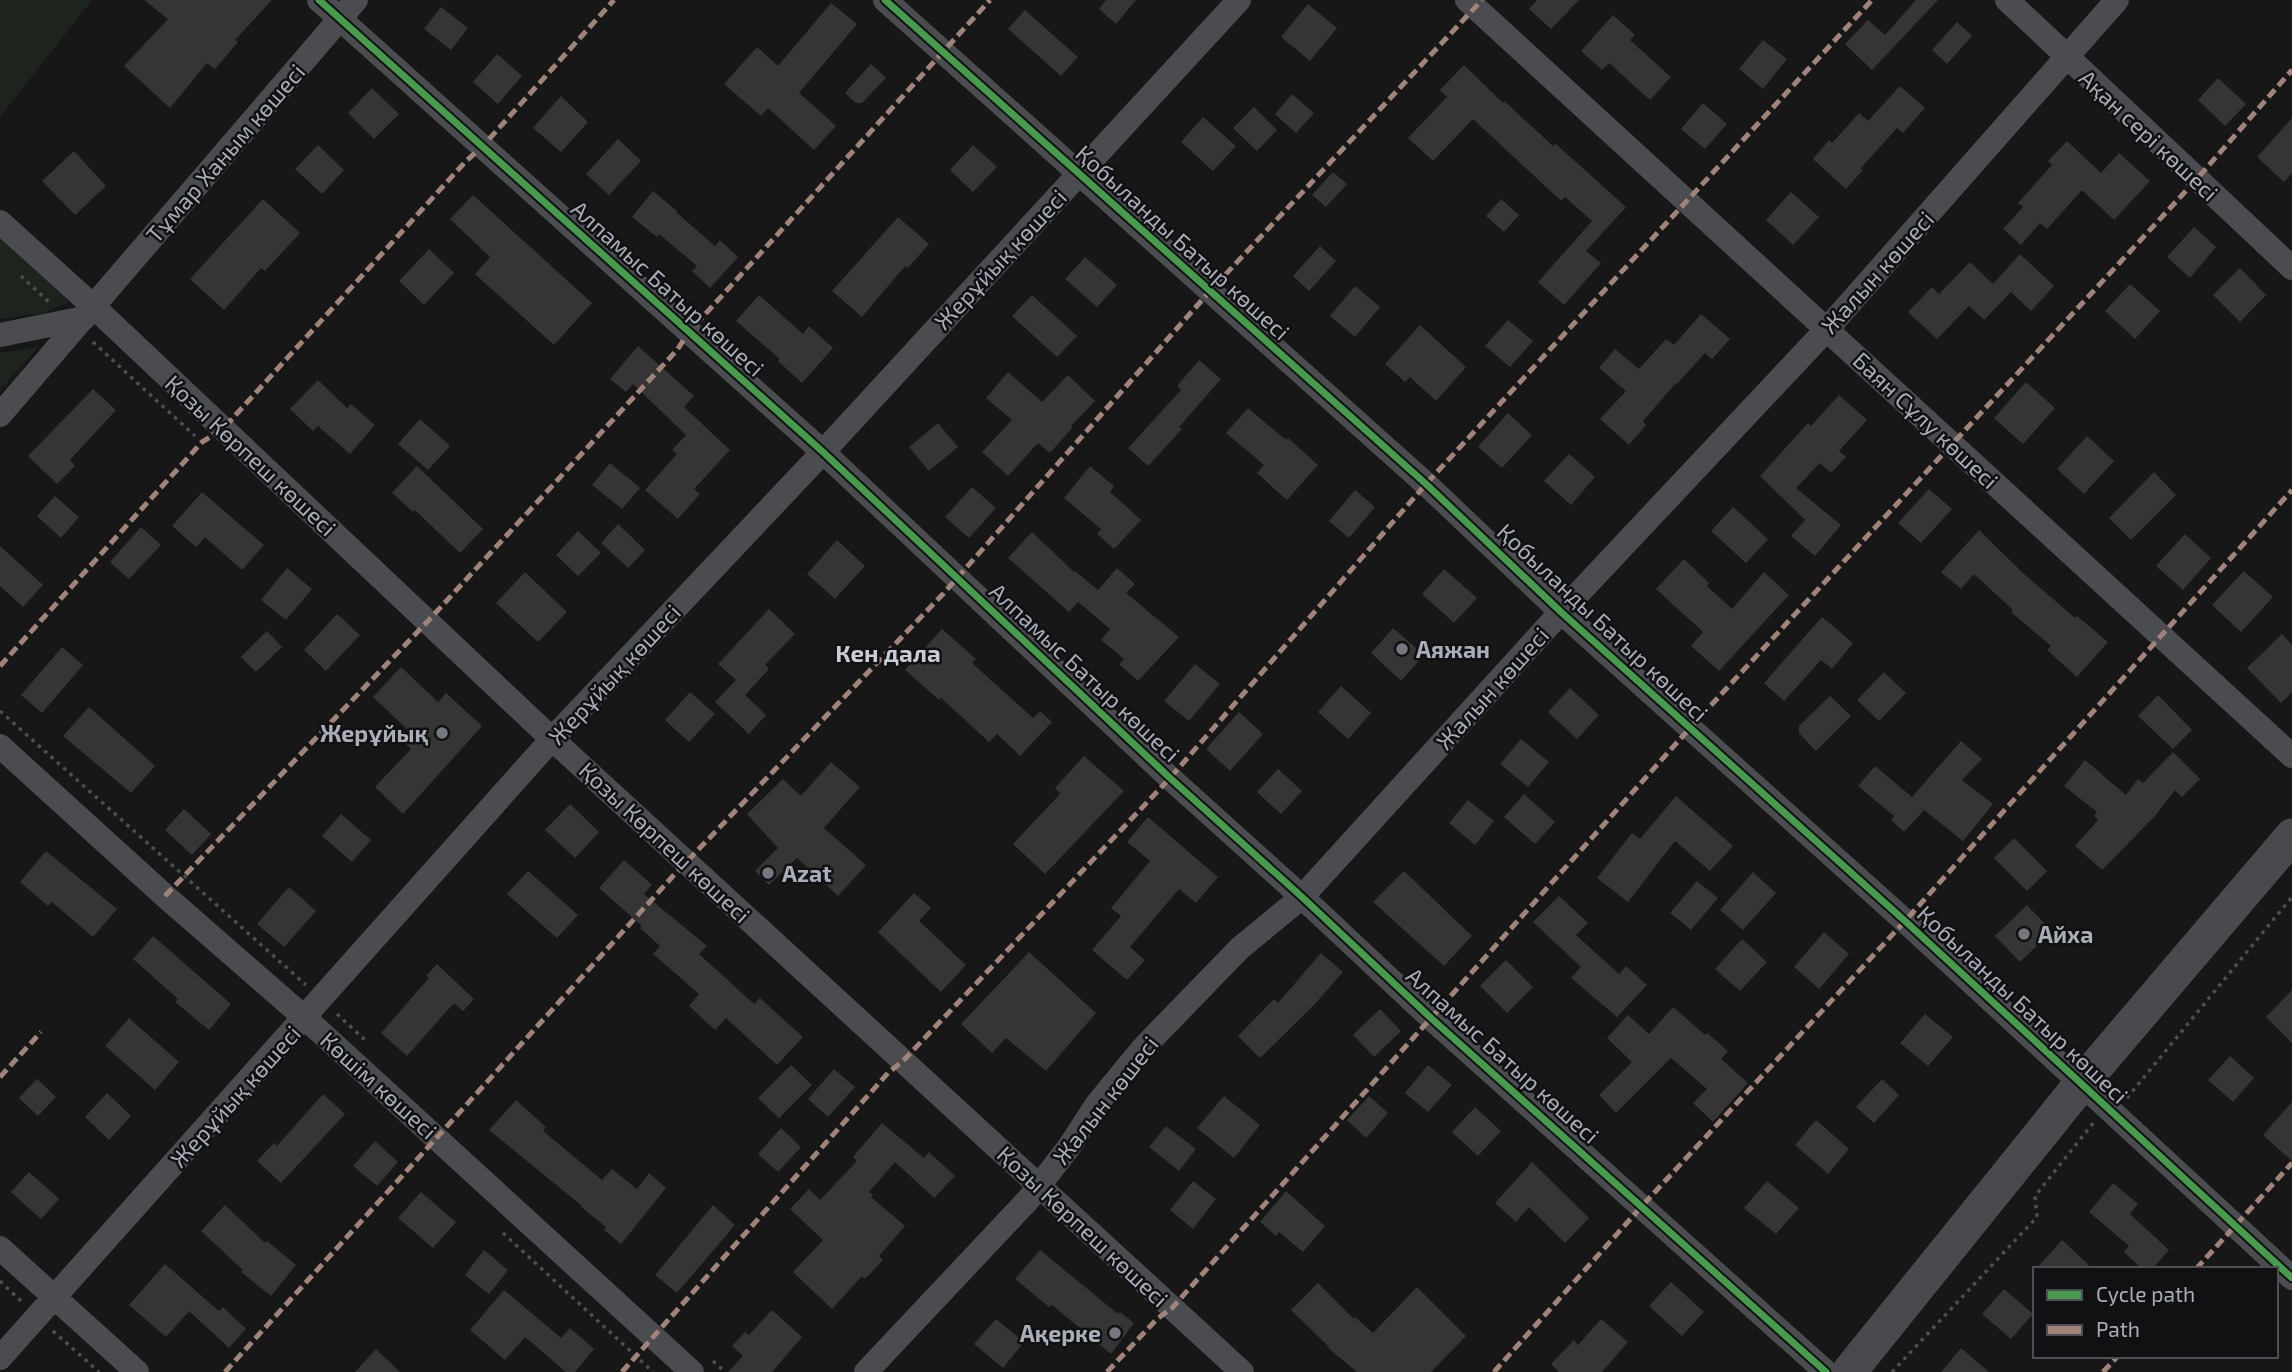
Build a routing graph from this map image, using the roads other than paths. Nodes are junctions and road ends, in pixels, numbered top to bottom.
1 (319, 0) edge
2 (356, 0) edge
3 (885, 0) edge
4 (1239, 0) edge
5 (1467, 0) edge
6 (2007, 0) edge
7 (2117, 0) edge
8 (339, 19) junction
9 (2067, 57) junction
10 (1078, 175) junction
11 (0, 222) edge
12 (2292, 268) edge
13 (89, 312) junction
14 (1827, 329) junction
15 (0, 335) edge
16 (0, 415) edge
17 (823, 452) junction
18 (1561, 612) junction
19 (552, 739) junction
20 (0, 746) edge
21 (2292, 756) edge
22 (2292, 836) edge
23 (1302, 897) junction
24 (305, 1018) junction
25 (2081, 1084) junction
26 (1039, 1186) junction
27 (0, 1248) edge
28 (2292, 1278) edge
29 (54, 1297) junction
30 (0, 1358) edge
31 (137, 1372) edge
32 (692, 1372) edge
33 (866, 1372) edge
34 (1242, 1372) edge
35 (1826, 1372) edge
36 (1849, 1372) edge

1 - 8 street, Алпамыс Батыр көшесі
2 - 8 street, Тұмар Ханым көшесі
3 - 10 street, Қобыланды Батыр көшесі
4 - 10 street, Жерұйық көшесі
5 - 14 street, Баян Сұлу көшесі
6 - 9 street, Ақан сері көшесі
7 - 9 street, Жалын көшесі
8 - 13 street, Тұмар Ханым көшесі
8 - 17 street, Алпамыс Батыр көшесі
9 - 12 street, Ақан сері көшесі
9 - 14 street, Жалын көшесі
10 - 17 street, Жерұйық көшесі
10 - 18 street, Қобыланды Батыр көшесі
11 - 13 street, Қозы Көрпеш көшесі
13 - 15 street
13 - 16 street, Тұмар Ханым көшесі
13 - 19 street, Қозы Көрпеш көшесі
14 - 18 street, Жалын көшесі
14 - 21 street, Баян Сұлу көшесі
17 - 19 street, Жерұйық көшесі
17 - 23 street, Алпамыс Батыр көшесі
18 - 23 street, Жалын көшесі
18 - 25 street, Қобыланды Батыр көшесі
19 - 24 street, Жерұйық көшесі
19 - 26 street, Қозы Көрпеш көшесі
20 - 24 street, Көшім көшесі
22 - 25 main road
23 - 26 street, Жалын көшесі
23 - 35 street, Алпамыс Батыр көшесі
24 - 29 street, Жерұйық көшесі
24 - 32 street, Көшім көшесі
25 - 28 street, Қобыланды Батыр көшесі
25 - 36 main road
26 - 33 street, Жалын көшесі
26 - 34 street, Қозы Көрпеш көшесі
27 - 29 street
29 - 30 street, Жерұйық көшесі
29 - 31 street

